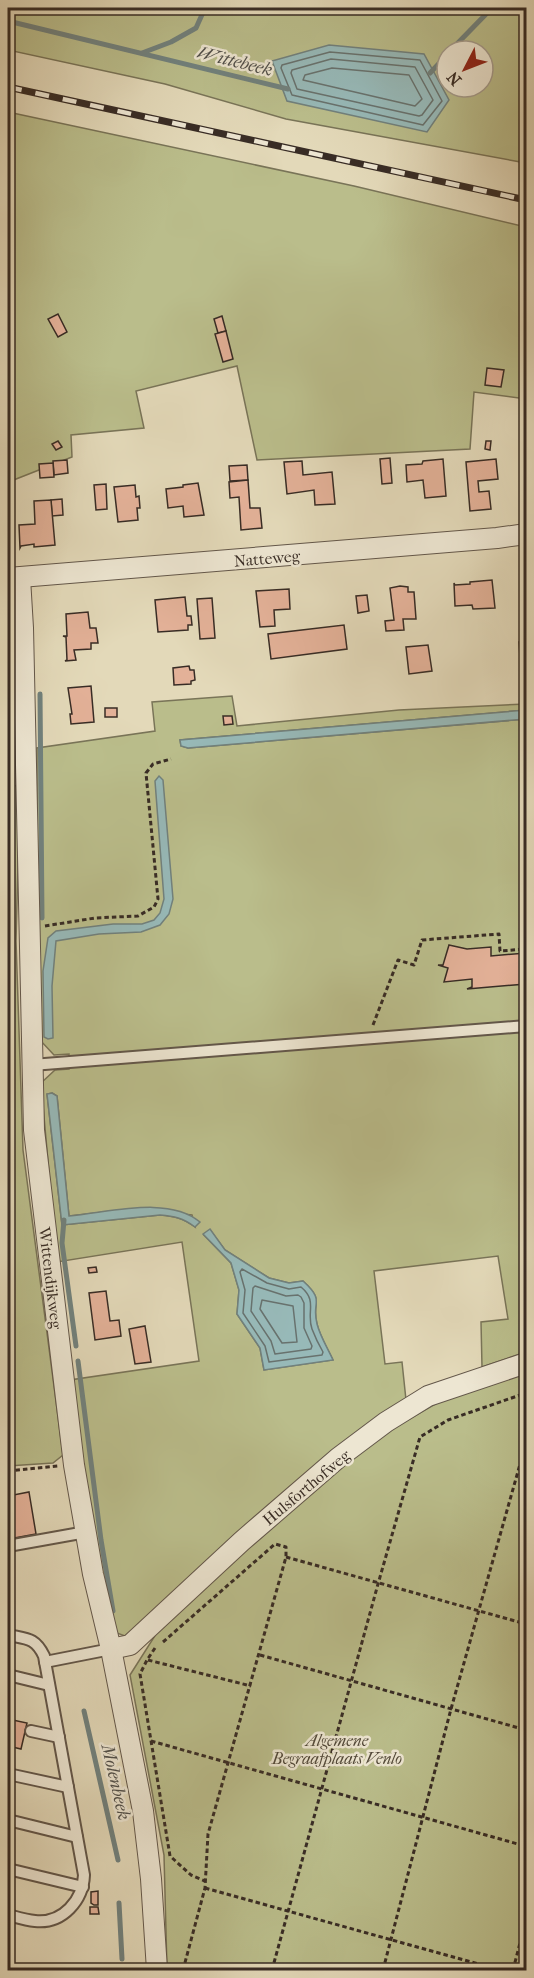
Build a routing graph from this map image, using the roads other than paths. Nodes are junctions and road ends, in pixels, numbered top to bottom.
1 (526, 534) edge
2 (14, 578) edge
3 (526, 1026) edge
4 (32, 1065) junction
5 (526, 1363) edge
6 (86, 1532) junction
7 (8, 1546) edge
8 (8, 1635) edge
9 (121, 1647) junction
10 (45, 1662) junction
11 (8, 1675) edge
12 (49, 1685) junction
13 (31, 1731) dead end
14 (59, 1737) junction
15 (8, 1774) edge
16 (68, 1787) junction
17 (8, 1820) edge
18 (77, 1837) junction
19 (8, 1869) edge
20 (83, 1887) junction
21 (8, 1915) edge
22 (157, 1971) edge

1 - 2 street, Natteweg
2 - 4 street, Wittendijkweg
3 - 4 lane
4 - 6 street, Wittendijkweg
5 - 9 street, Hulsforthofweg
6 - 7 lane
6 - 9 street, Wittendijkweg
8 - 10 lane
9 - 10 lane
9 - 22 street, Wittendijkweg
10 - 12 lane
11 - 12 lane
12 - 14 lane
13 - 14 lane
14 - 16 lane
15 - 16 lane
16 - 18 lane
17 - 18 lane
18 - 20 lane
19 - 20 lane
20 - 21 lane

